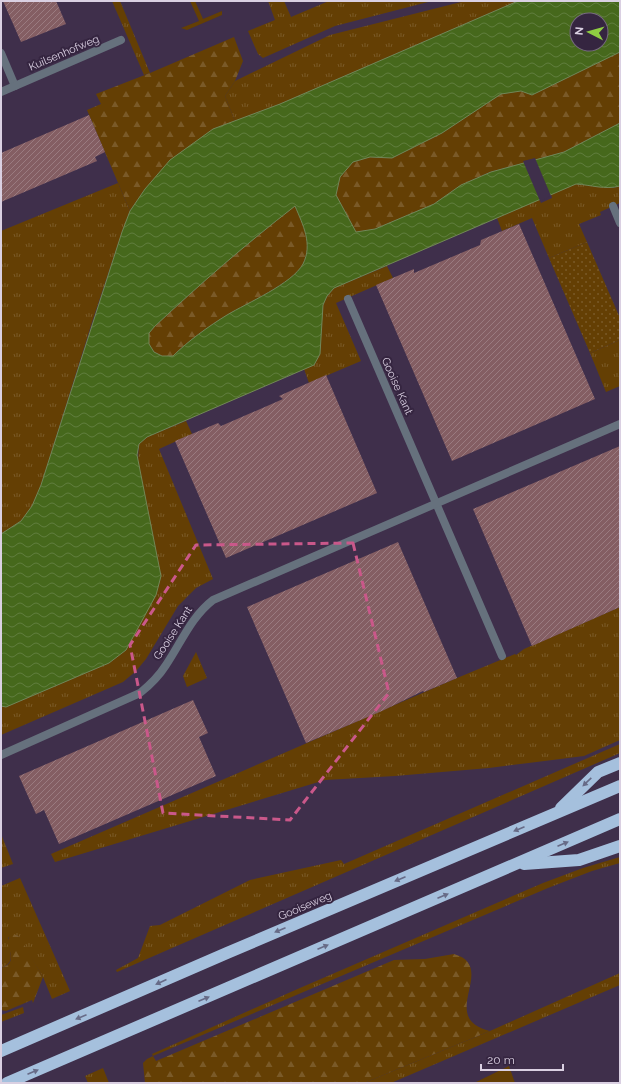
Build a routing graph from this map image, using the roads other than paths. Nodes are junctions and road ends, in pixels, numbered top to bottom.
1 (121, 40) dead end
2 (1, 53) edge
3 (15, 86) junction
4 (1, 92) edge
5 (613, 206) dead end
6 (620, 223) edge
7 (348, 299) dead end
8 (620, 424) edge
9 (435, 504) junction
10 (502, 656) dead end
11 (1, 755) edge
12 (620, 762) edge
13 (620, 786) edge
14 (555, 813) junction
15 (620, 819) edge
16 (620, 846) edge
17 (515, 865) junction
18 (1, 1051) edge
19 (7, 1083) edge

1 - 3 street, Kuilsenhofweg
2 - 3 street
3 - 4 street, Kuilsenhofweg
5 - 6 street
7 - 9 street, Gooise Kant
8 - 9 street, Gooise Kant
9 - 10 street, Gooise Kant
9 - 11 street, Gooise Kant
12 -> 14 highway
13 - 14 highway, Gooiseweg
14 -> 18 highway, Gooiseweg
17 -> 15 highway
16 - 17 highway
19 -> 17 highway

